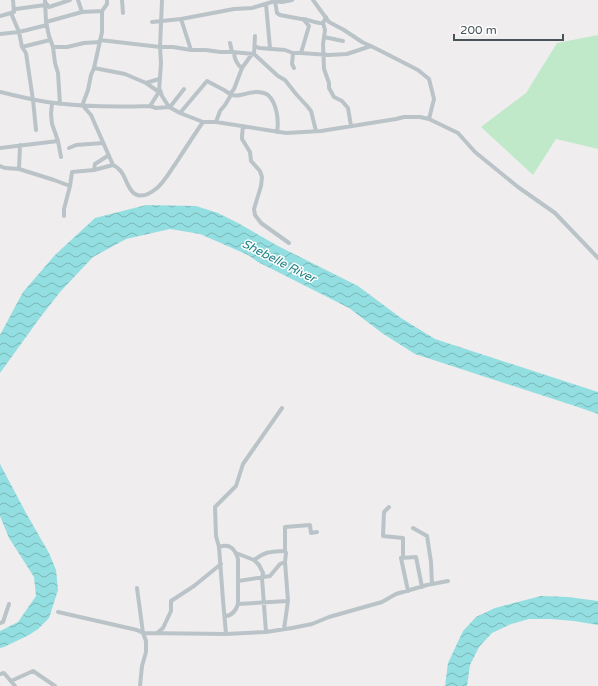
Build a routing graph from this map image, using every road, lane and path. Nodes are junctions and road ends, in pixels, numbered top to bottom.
1 (13, 0) edge
2 (70, 0) edge
3 (78, 0) edge
4 (107, 0) edge
5 (122, 0) edge
6 (162, 0) edge
7 (292, 0) edge
8 (313, 0) edge
9 (275, 1) edge
10 (45, 2) edge
11 (266, 4) junction
12 (102, 11) junction
13 (13, 12) junction
14 (82, 12) junction
15 (123, 13) dead end
16 (0, 16) edge
17 (326, 17) junction
18 (181, 19) junction
19 (303, 19) junction
20 (161, 21) junction
21 (152, 22) dead end
22 (323, 23) junction
23 (47, 24) junction
24 (19, 32) junction
25 (0, 34) edge
26 (255, 36) dead end
27 (324, 36) junction
28 (50, 40) junction
29 (100, 41) junction
30 (343, 41) dead end
31 (230, 43) dead end
32 (255, 46) junction
33 (371, 46) junction
34 (22, 47) junction
35 (160, 47) junction
36 (53, 48) junction
37 (270, 48) junction
38 (191, 50) junction
39 (233, 52) junction
40 (293, 53) junction
41 (301, 53) junction
42 (253, 54) junction
43 (323, 54) junction
44 (94, 68) junction
45 (242, 68) junction
46 (294, 68) dead end
47 (160, 80) junction
48 (146, 84) junction
49 (226, 87) dead end
50 (159, 90) junction
51 (184, 90) dead end
52 (0, 92) edge
53 (230, 95) junction
54 (34, 100) junction
55 (52, 103) junction
56 (60, 104) junction
57 (82, 106) junction
58 (150, 106) junction
59 (170, 107) junction
60 (180, 113) junction
61 (429, 119) junction
62 (203, 122) junction
63 (216, 122) junction
64 (243, 126) junction
65 (351, 126) junction
66 (36, 130) dead end
67 (316, 131) junction
68 (277, 132) junction
69 (58, 141) junction
70 (103, 143) junction
71 (20, 145) junction
72 (0, 148) edge
73 (69, 148) dead end
74 (109, 155) junction
75 (61, 157) dead end
76 (113, 165) junction
77 (0, 166) edge
78 (18, 169) junction
79 (94, 170) junction
80 (70, 186) junction
81 (64, 216) dead end
82 (289, 243) dead end
83 (598, 258) edge
84 (282, 408) dead end
85 (389, 506) dead end
86 (413, 528) dead end
87 (317, 532) dead end
88 (219, 547) junction
89 (285, 551) junction
90 (236, 553) junction
91 (403, 557) junction
92 (254, 560) junction
93 (285, 562) junction
94 (221, 564) junction
95 (262, 578) junction
96 (238, 581) junction
97 (448, 581) dead end
98 (432, 584) junction
99 (422, 587) junction
100 (137, 588) dead end
101 (408, 591) junction
102 (288, 601) junction
103 (264, 602) junction
104 (9, 604) dead end
105 (238, 604) junction
106 (58, 612) dead end
107 (225, 616) junction
108 (0, 623) edge
109 (284, 629) junction
110 (266, 632) junction
111 (143, 633) junction
112 (157, 633) junction
113 (226, 634) junction
114 (0, 674) edge
115 (11, 681) junction
116 (15, 686) edge
117 (55, 686) edge
118 (140, 686) edge

1 - 13 street
2 - 10 street
3 - 14 street
4 - 12 street
5 - 15 street
6 - 20 street
7 - 9 street
8 - 17 street
9 - 11 street
9 - 19 street
10 - 13 street
10 - 23 street
11 - 18 street
11 - 37 street
12 - 14 street
12 - 29 street
13 - 16 street
13 - 24 street
14 - 23 street
17 - 22 street
17 - 33 street
18 - 20 street
18 - 38 street
19 - 22 street
19 - 41 street
20 - 21 street
20 - 35 street
22 - 27 street
23 - 24 street
23 - 28 street
24 - 25 street
24 - 34 street
26 - 32 street
27 - 30 street
27 - 43 street
28 - 34 street
28 - 36 street
29 - 35 street
29 - 36 street
29 - 44 street
31 - 39 street
32 - 37 street
32 - 42 street
33 - 43 street
33 - 61 street
34 - 54 street
35 - 38 street
35 - 47 street
36 - 56 street
37 - 40 street
38 - 39 street
39 - 42 street
39 - 45 street
40 - 41 street
40 - 46 street
41 - 43 street
42 - 45 street
42 - 67 street
43 - 65 street
44 - 48 street
44 - 57 street
45 - 53 street
47 - 48 street
47 - 50 street
48 - 50 street
49 - 53 street
50 - 58 street
50 - 59 street
51 - 59 street
52 - 54 street
53 - 60 street
53 - 63 street
53 - 68 street
54 - 55 street
54 - 66 street
55 - 56 street
55 - 69 street
56 - 57 street
57 - 58 street
57 - 70 street
58 - 59 street
59 - 60 street
60 - 62 street
61 - 65 street
61 - 83 street
62 - 63 street
62 - 76 street
63 - 64 street
64 - 68 street
64 - 82 street
65 - 67 street
67 - 68 street
69 - 71 street
69 - 75 street
70 - 73 street
70 - 74 street
71 - 72 street
71 - 78 street
74 - 76 street
74 - 79 street
76 - 79 street
77 - 78 street
78 - 80 street
79 - 80 street
80 - 81 street
84 - 88 street
85 - 91 street
86 - 98 street
87 - 89 street
88 - 90 street
88 - 94 street
89 - 92 street
89 - 93 street
90 - 92 street
90 - 96 street
91 - 99 street
91 - 101 street
92 - 95 street
93 - 95 street
93 - 102 street
94 - 107 street
94 - 112 street
95 - 96 street
95 - 103 street
96 - 105 street
97 - 98 street
98 - 99 street
99 - 101 street
100 - 111 street
101 - 109 street
102 - 103 street
102 - 109 street
103 - 105 street
103 - 110 street
104 - 108 street
105 - 107 street
106 - 111 street
107 - 113 street
109 - 110 street
110 - 113 street
111 - 112 street
111 - 118 street
112 - 113 street
114 - 115 street
115 - 116 street
115 - 117 street

